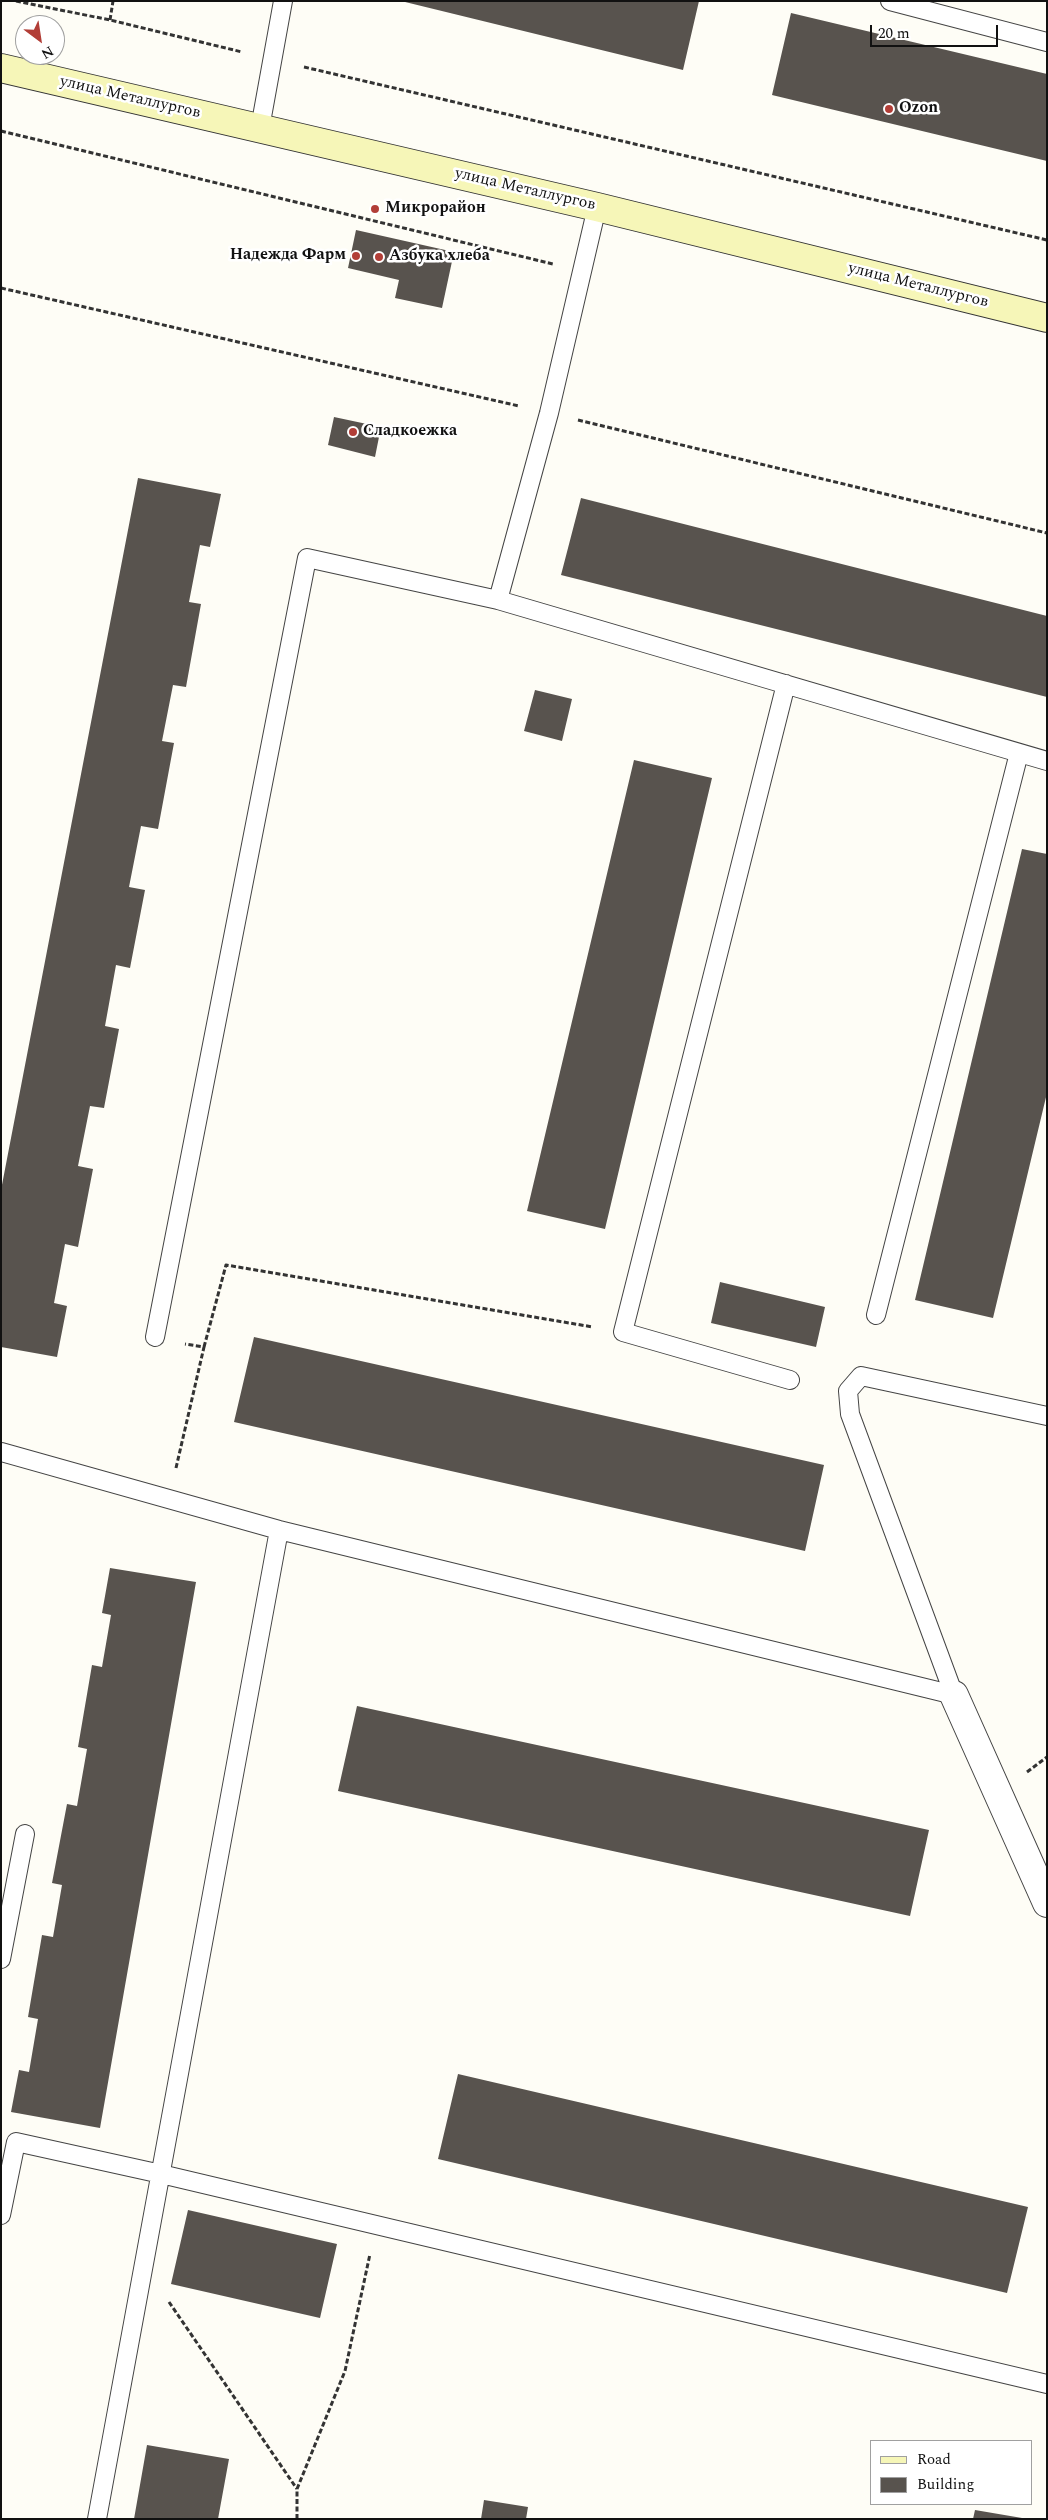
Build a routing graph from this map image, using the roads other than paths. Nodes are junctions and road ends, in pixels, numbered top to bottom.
1 (283, 1) edge
2 (890, 1) edge
3 (1047, 42) edge
4 (1, 68) edge
5 (260, 128) junction
6 (597, 207) junction
7 (1047, 318) edge
8 (498, 600) junction
9 (786, 684) junction
10 (1019, 752) junction
11 (1047, 761) edge
12 (876, 1315) dead end
13 (155, 1337) road end
14 (790, 1380) dead end
15 (1047, 1416) edge
16 (1, 1452) edge
17 (278, 1530) junction
18 (954, 1695) junction
19 (25, 1834) dead end
20 (1047, 1903) edge
21 (1, 1959) edge
22 (9, 2140) edge
23 (161, 2174) junction
24 (1, 2215) edge
25 (1047, 2384) edge
26 (97, 2519) edge

1 - 5 lane
2 - 3 lane
4 - 5 main road, улица Металлургов
5 - 6 main road, улица Металлургов
6 - 7 main road, улица Металлургов
6 - 8 lane
8 - 9 lane
8 - 13 lane
9 - 10 lane
9 - 14 lane
10 - 11 lane
10 - 12 lane
15 - 18 lane
16 - 17 lane
17 - 18 lane
17 - 23 lane
18 - 20 street
19 - 21 lane
22 - 23 lane
22 - 24 lane
23 - 25 lane
23 - 26 lane

